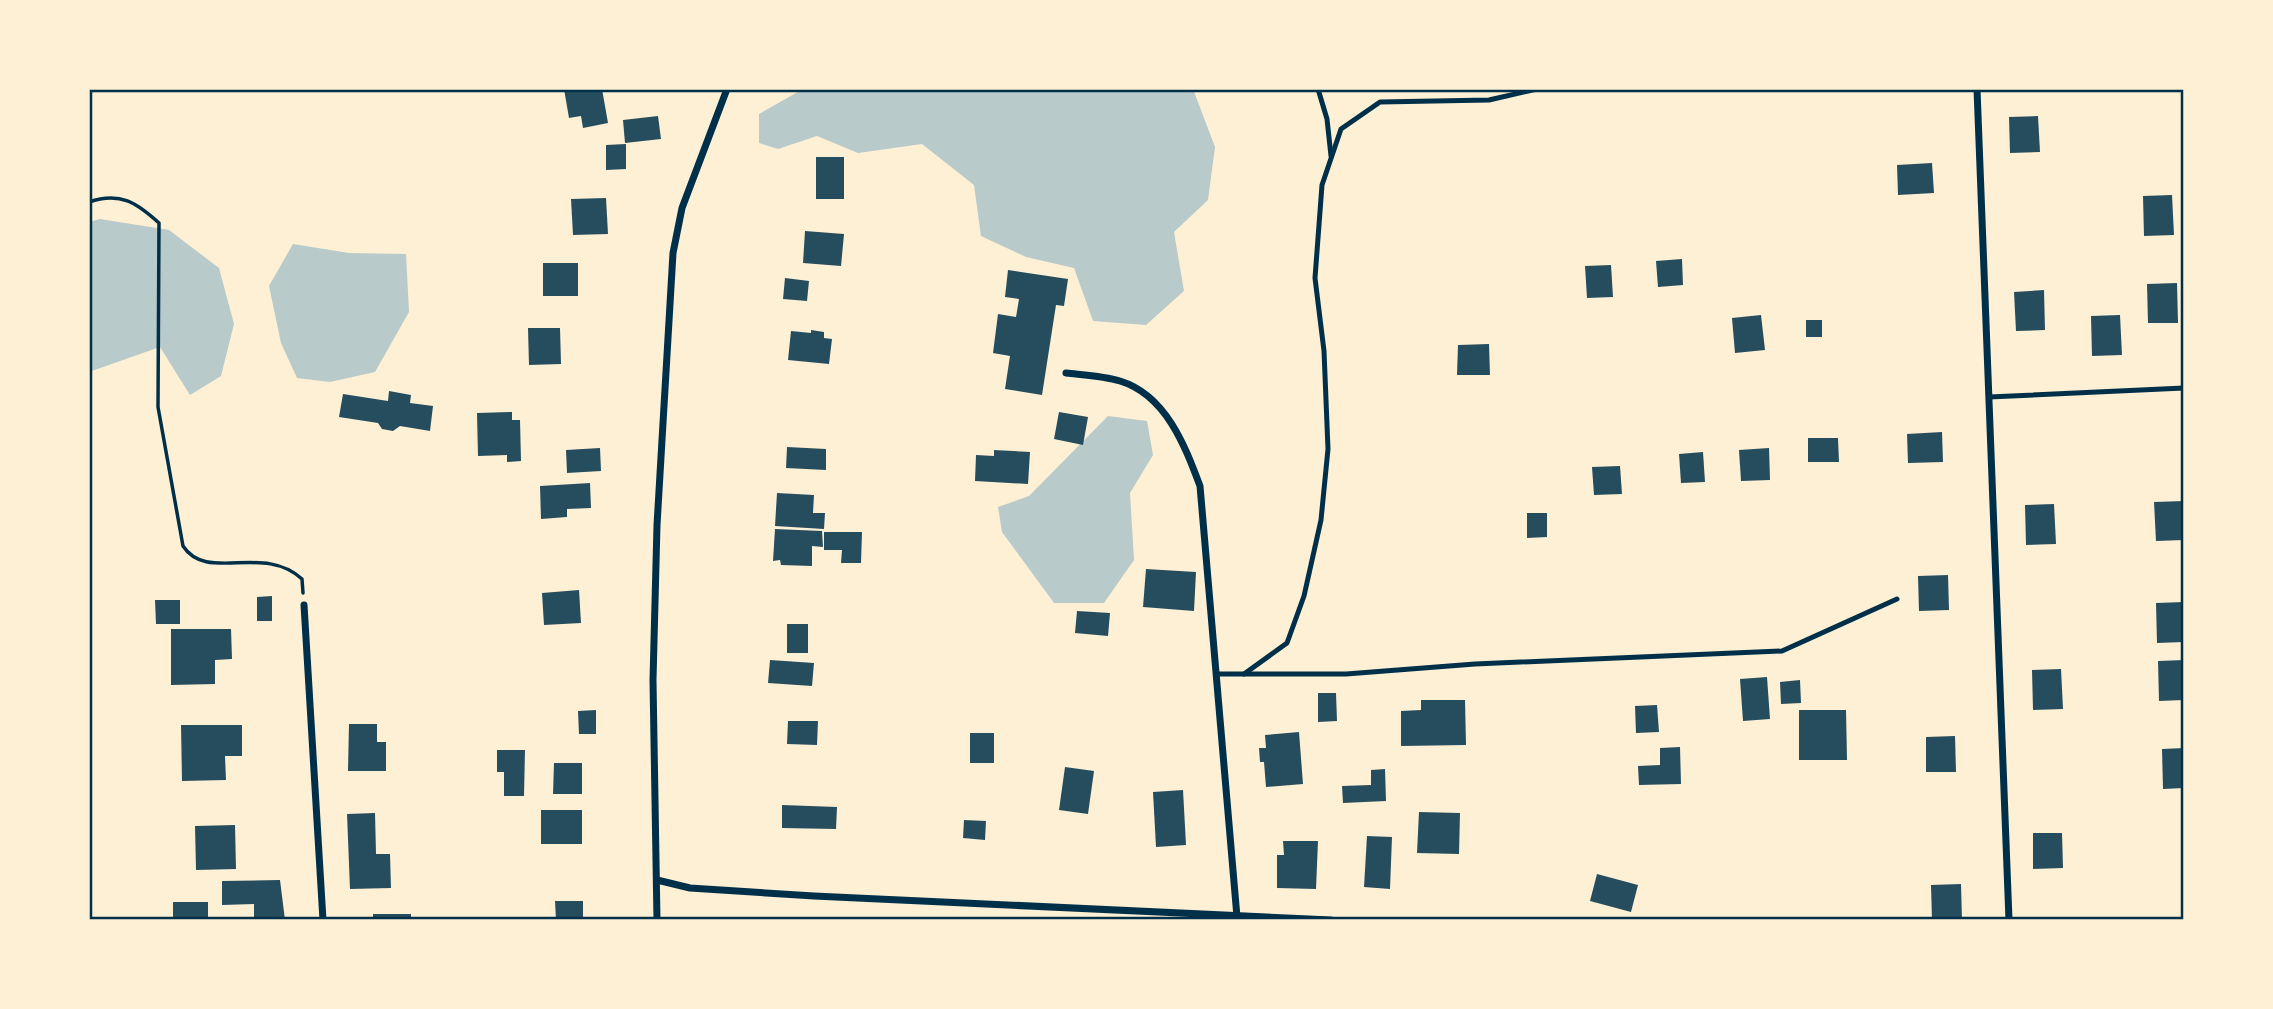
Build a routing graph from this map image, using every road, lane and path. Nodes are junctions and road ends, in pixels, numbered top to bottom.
1 (727, 89) edge
2 (1318, 89) edge
3 (1537, 89) edge
4 (1977, 89) edge
5 (1331, 159) junction
6 (89, 202) edge
7 (1066, 373) dead end
8 (2184, 388) edge
9 (1989, 397) junction
10 (1896, 599) dead end
11 (304, 605) joint
12 (1216, 674) junction
13 (1244, 674) junction
14 (657, 880) junction
15 (1237, 916) junction
16 (323, 920) edge
17 (657, 920) edge
18 (1331, 920) edge
19 (2009, 920) edge

1 - 14 street
2 - 5 lane
3 - 5 lane
4 - 9 street
5 - 13 lane
6 - 11 path
7 - 12 street
8 - 9 lane
9 - 19 street
10 - 13 lane
11 - 16 street
12 - 13 lane
12 - 15 street
14 - 15 street
14 - 17 street
15 - 18 street

